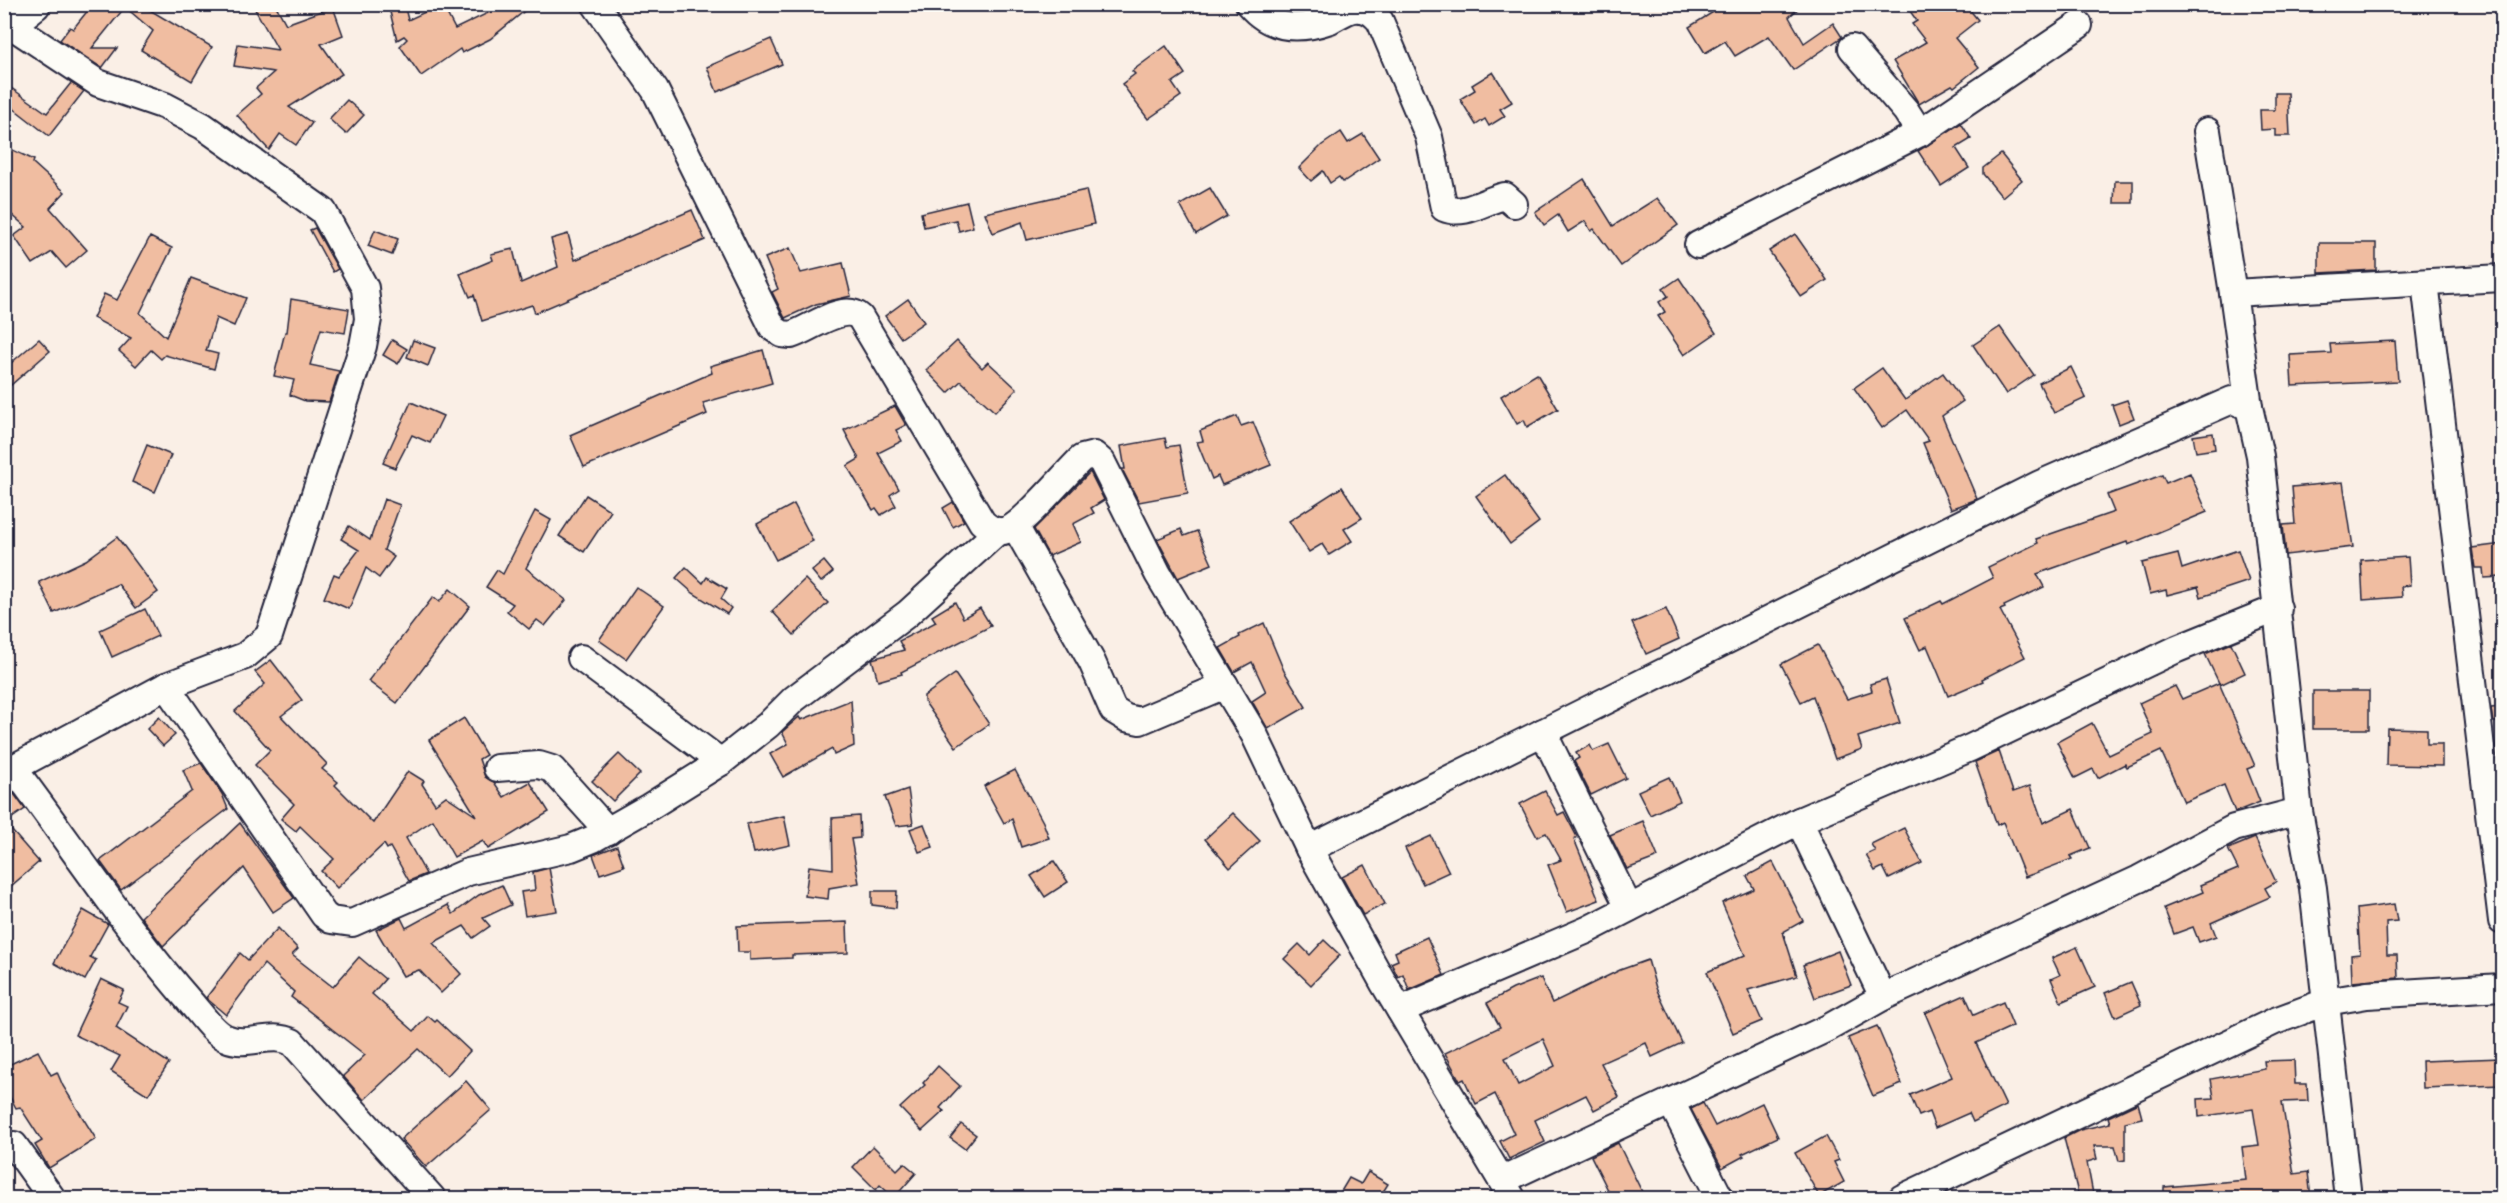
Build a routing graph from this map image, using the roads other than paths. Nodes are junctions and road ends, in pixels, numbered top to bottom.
1 (33, 4) edge
2 (595, 4) edge
3 (1249, 4) edge
4 (2079, 25) dead end
5 (7, 26) edge
6 (1852, 48) dead end
7 (2206, 131) dead end
8 (1920, 133) junction
9 (1514, 204) dead end
10 (1698, 245) dead end
11 (2502, 278) edge
12 (2426, 283) junction
13 (2233, 293) junction
14 (2249, 407) junction
15 (1006, 529) junction
16 (2278, 608) junction
17 (581, 658) dead end
18 (1225, 685) junction
19 (166, 686) junction
20 (1543, 732) junction
21 (722, 762) junction
22 (497, 768) dead end
23 (9, 771) edge
24 (2299, 811) junction
25 (1799, 821) junction
26 (608, 831) junction
27 (1309, 849) junction
28 (1629, 908) junction
29 (2502, 921) edge
30 (2502, 987) edge
31 (1883, 997) junction
32 (2326, 1002) junction
33 (1400, 1010) junction
34 (1671, 1102) junction
35 (8, 1147) edge
36 (1508, 1189) edge
37 (52, 1198) edge
38 (432, 1198) edge
39 (1720, 1198) edge
40 (1902, 1198) edge
41 (2348, 1198) edge

1 - 5 main road
2 - 15 street
3 - 9 street
4 - 8 street
5 - 19 street
6 - 8 street
7 - 13 street
8 - 10 street
11 - 12 street
12 - 13 street
12 - 29 street
13 - 14 street
14 - 16 street
14 - 20 street
15 - 18 street
15 - 18 street
15 - 21 street
16 - 24 street
16 - 25 street
17 - 21 street
18 - 27 street
19 - 23 street
19 - 26 street
20 - 27 street
20 - 28 street
21 - 26 street
22 - 26 street
23 - 38 street
24 - 31 street
24 - 32 street
25 - 28 street
25 - 31 street
27 - 33 street
28 - 33 street
30 - 32 street
31 - 34 street
32 - 40 street
32 - 41 street
33 - 36 street
34 - 36 street
34 - 39 street
35 - 37 street

